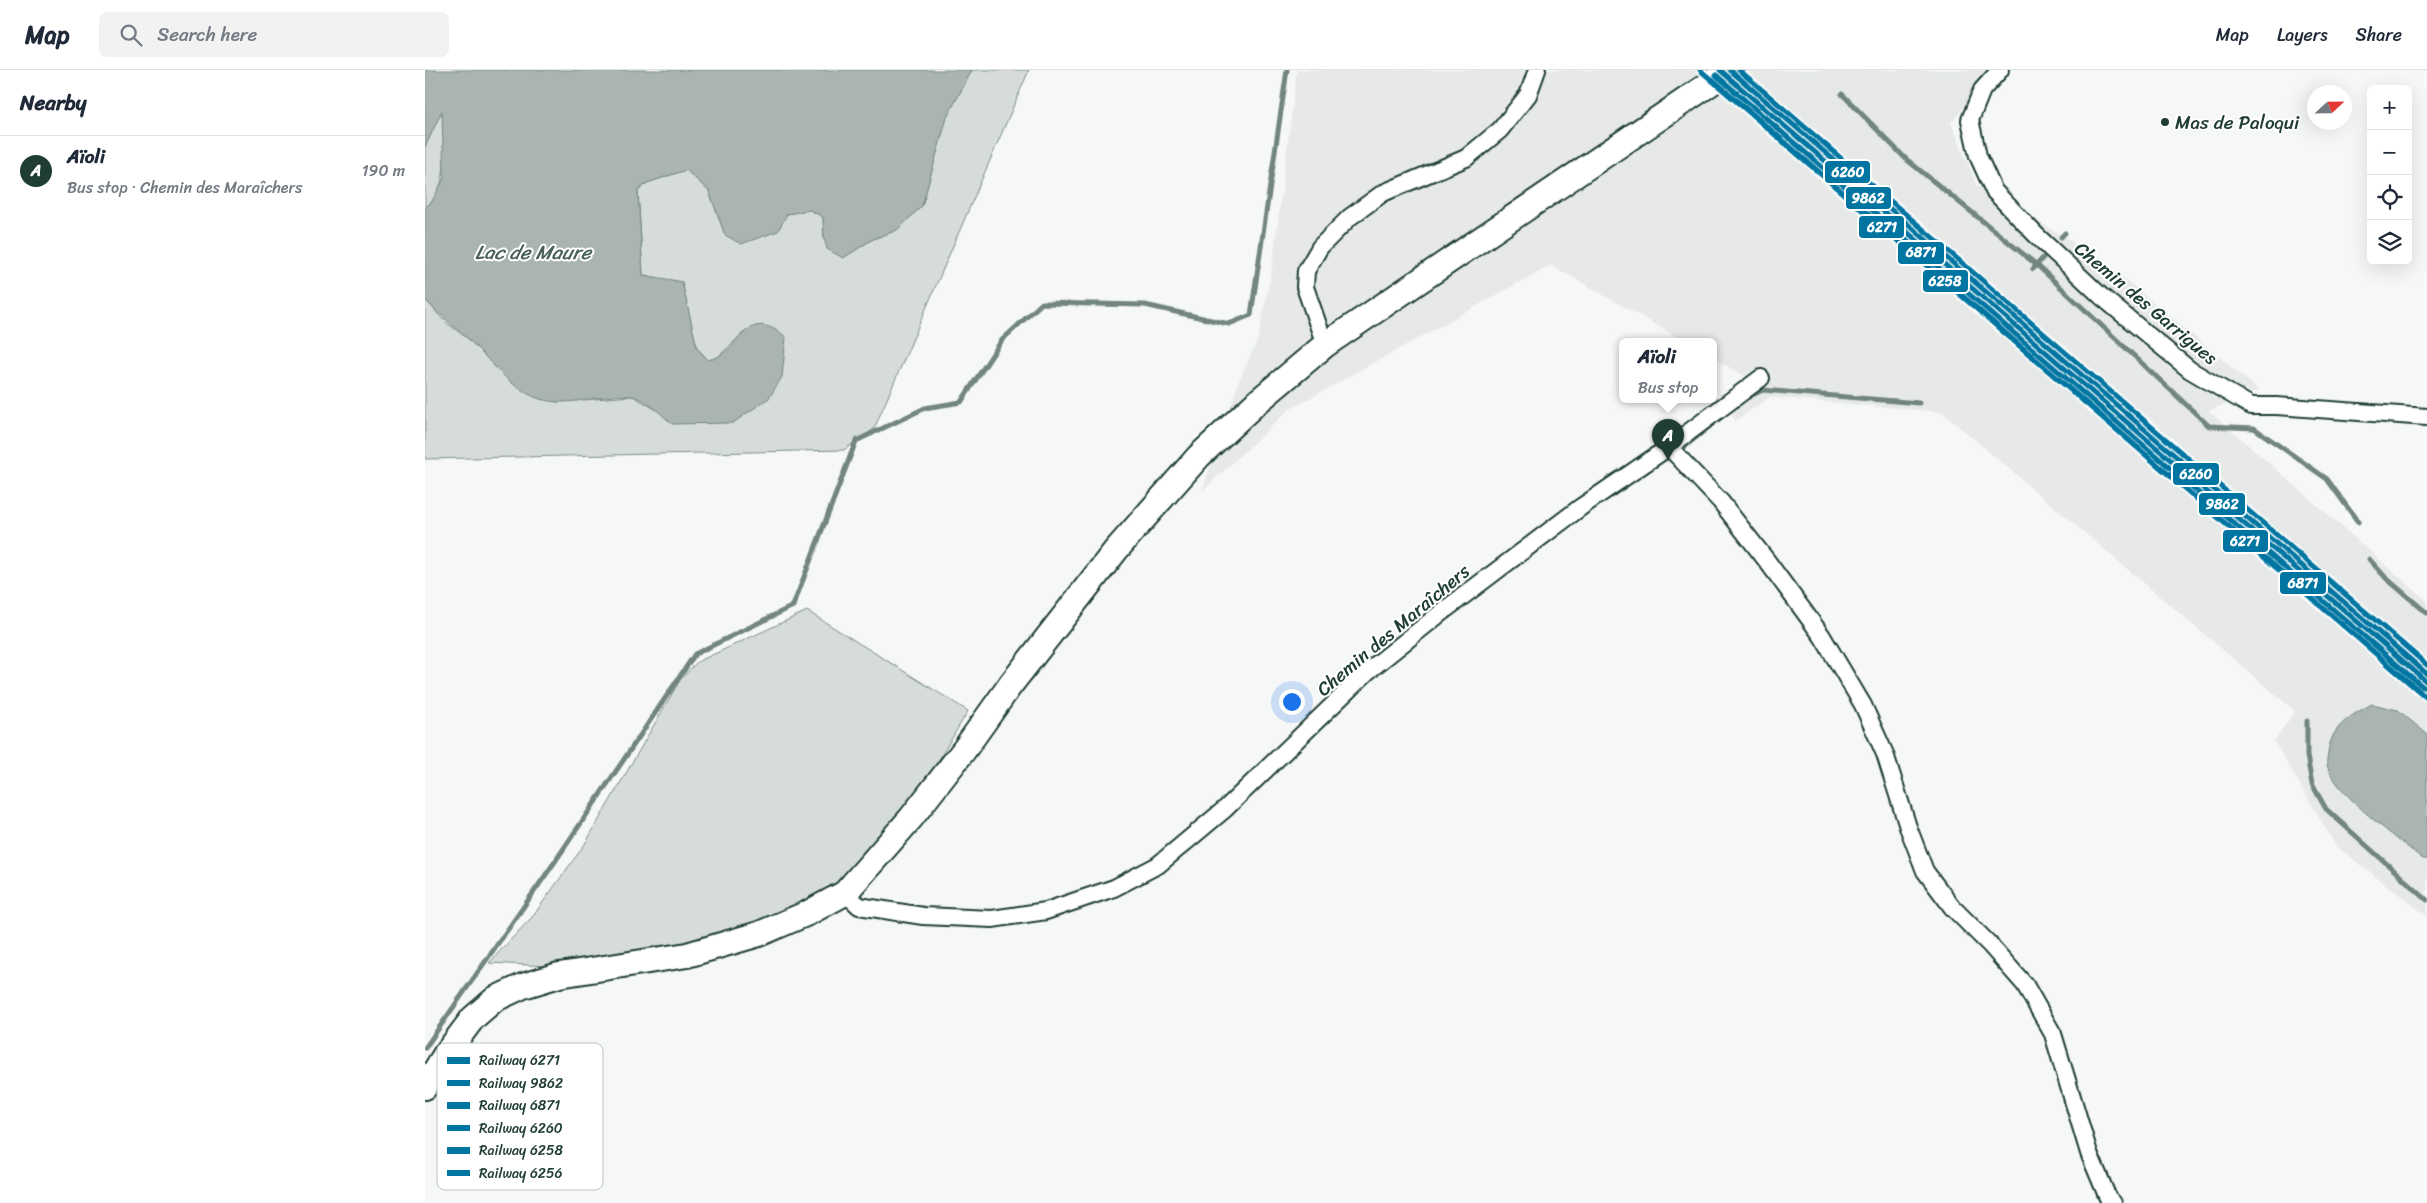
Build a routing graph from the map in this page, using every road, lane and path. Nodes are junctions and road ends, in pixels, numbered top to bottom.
1 (1537, 70) edge
2 (1730, 70) edge
3 (2000, 70) edge
4 (1325, 345) junction
5 (1761, 378) dead end
6 (2427, 417) edge
7 (1669, 447) junction
8 (845, 893) junction
9 (454, 1043) edge
10 (437, 1068) edge
11 (425, 1087) edge
12 (2113, 1203) edge

1 - 4 street
2 - 4 street
3 - 6 street, Chemin des Garrigues
4 - 8 street
5 - 7 street, Chemin des Maraîchers
7 - 8 street, Chemin des Maraîchers
7 - 12 street
8 - 9 street
10 - 11 street

